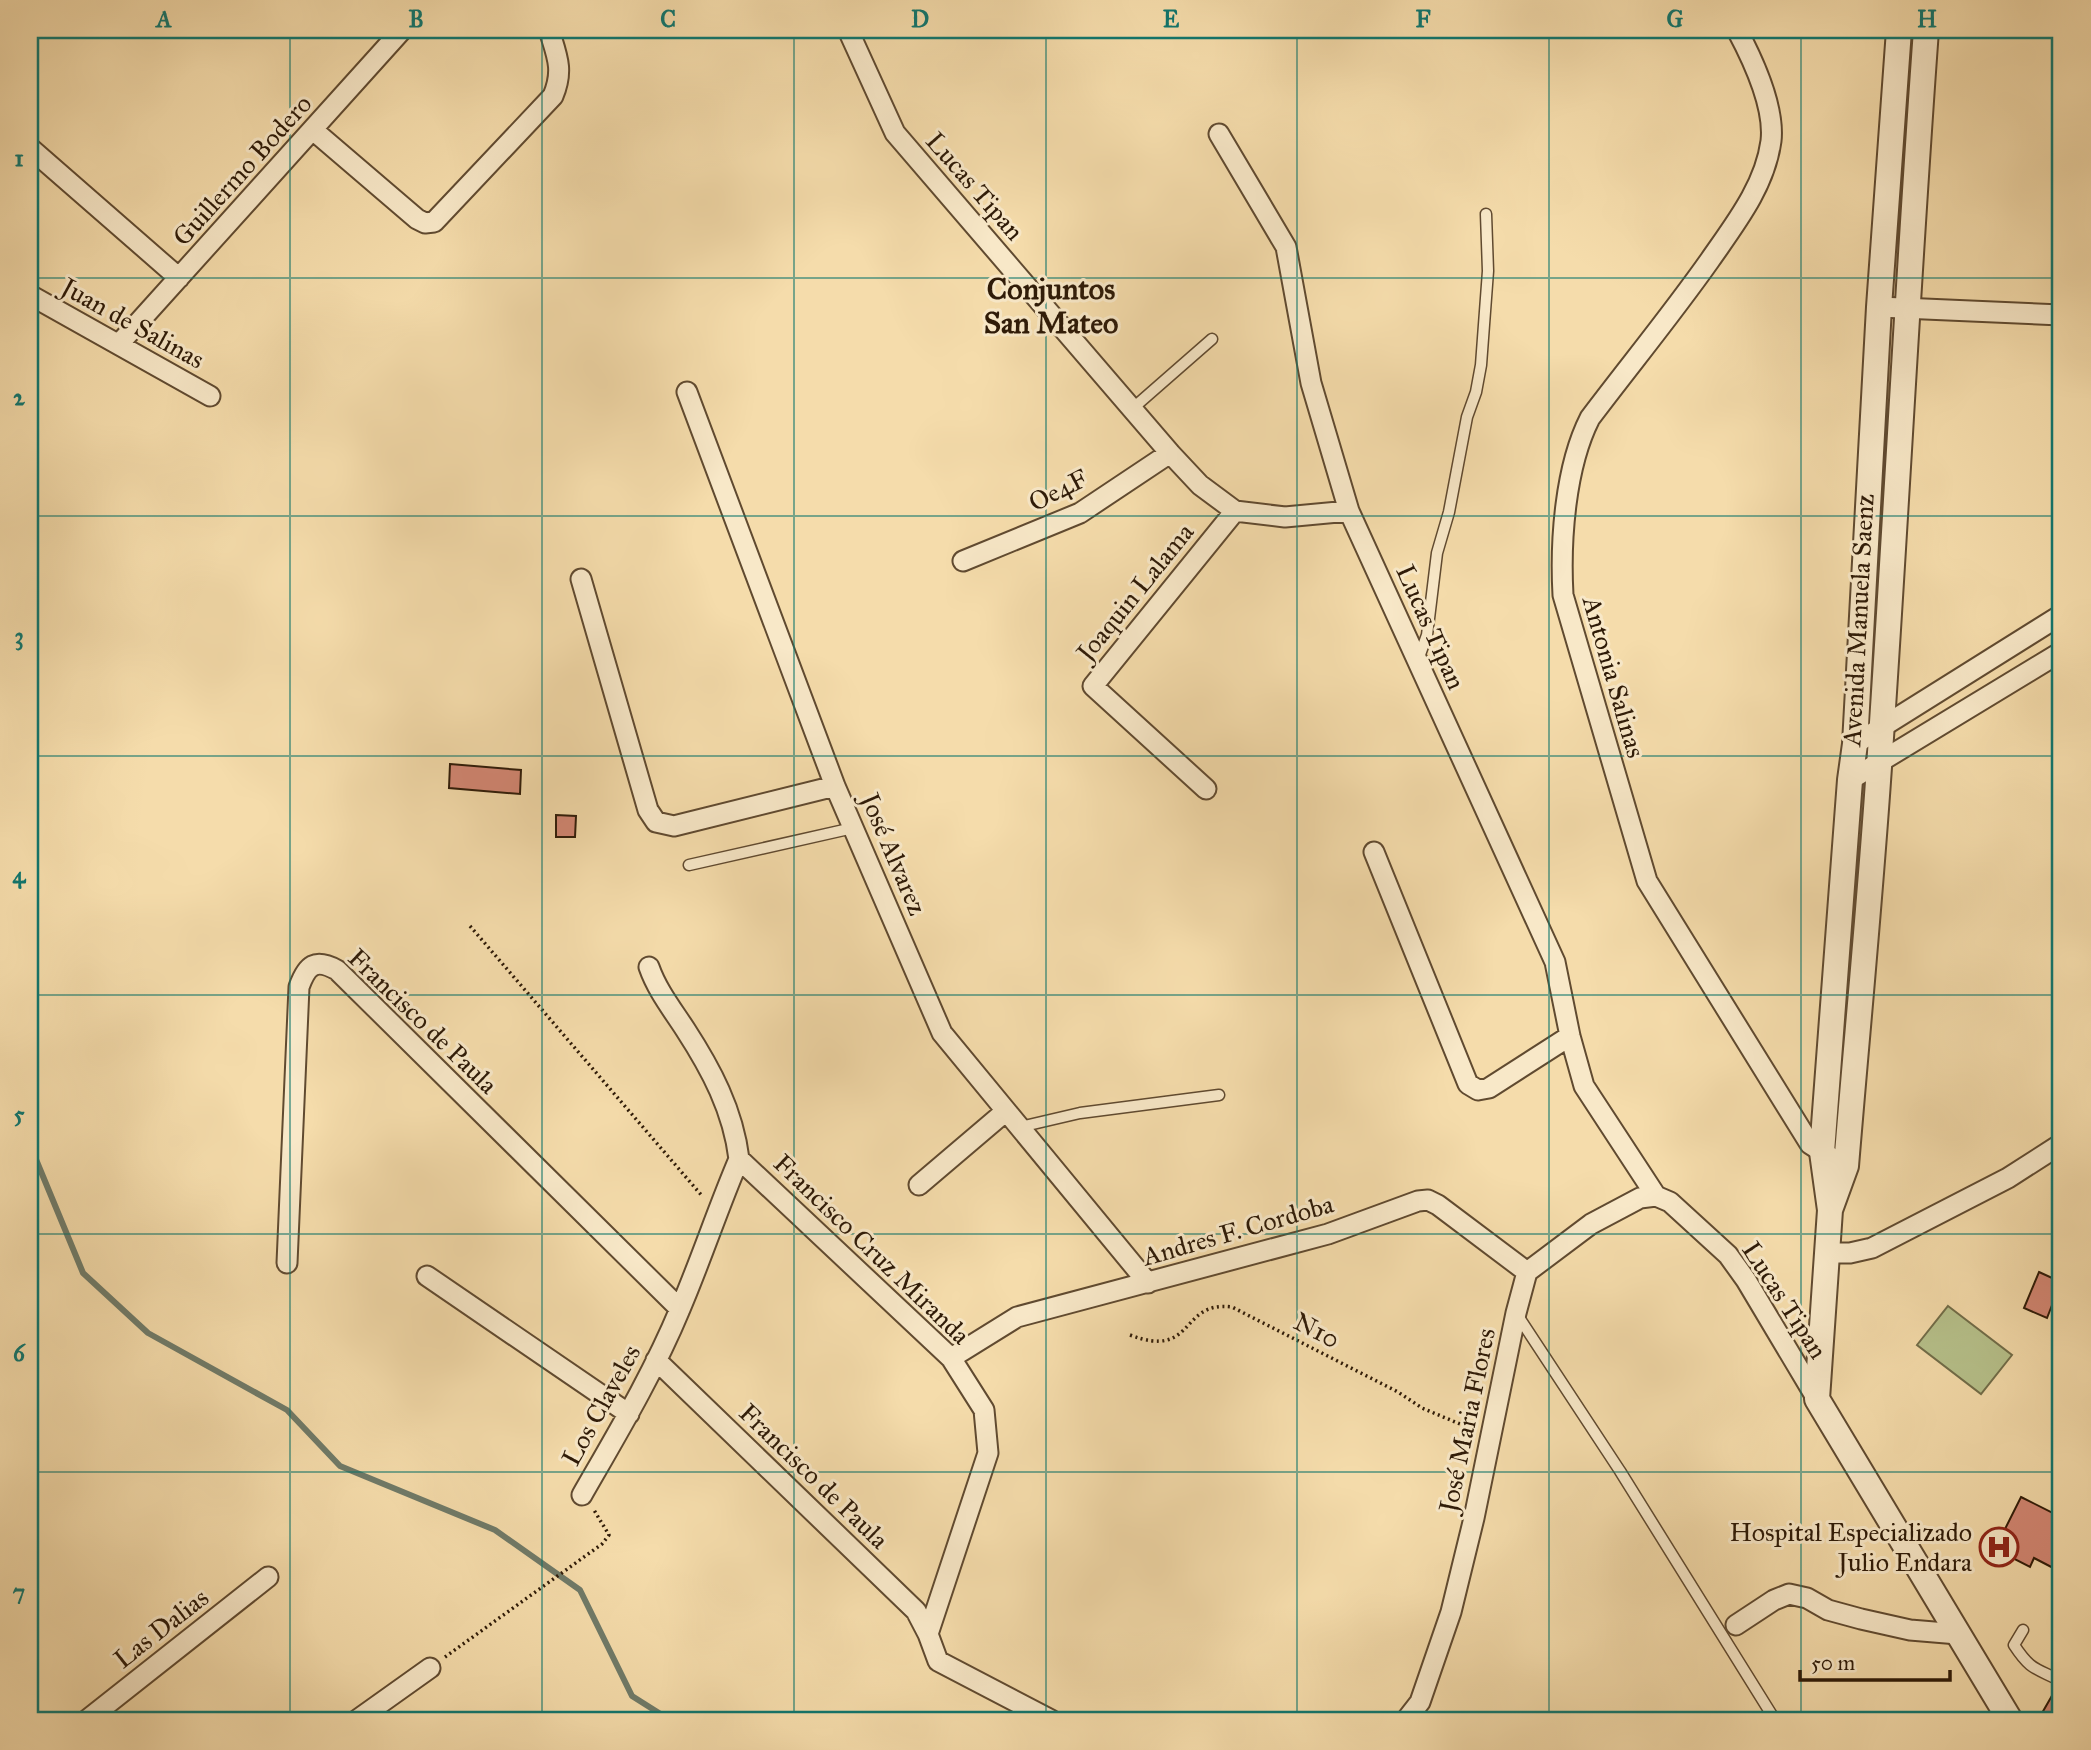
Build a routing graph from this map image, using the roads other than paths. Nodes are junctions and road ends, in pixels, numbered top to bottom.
1 (402, 30) edge
2 (549, 30) edge
3 (848, 30) edge
4 (1737, 30) edge
5 (1899, 30) edge
6 (1926, 30) edge
7 (313, 130) junction
8 (1219, 134) dead end
9 (30, 148) edge
10 (1486, 214) dead end
11 (179, 278) junction
12 (30, 295) edge
13 (1879, 307) junction
14 (1906, 308) junction
15 (2061, 314) edge
16 (1212, 339) dead end
17 (119, 344) junction
18 (687, 392) dead end
19 (211, 396) dead end
20 (1132, 409) junction
21 (1170, 453) junction
22 (1235, 511) junction
23 (1349, 511) junction
24 (963, 561) dead end
25 (581, 579) dead end
26 (2061, 615) edge
27 (2061, 652) edge
28 (1418, 661) junction
29 (1880, 729) junction
30 (1855, 744) junction
31 (1879, 764) junction
32 (1850, 780) junction
33 (835, 786) junction
34 (1206, 789) dead end
35 (854, 828) junction
36 (1374, 852) dead end
37 (689, 865) dead end
38 (649, 967) dead end
39 (1570, 1036) junction
40 (1219, 1095) dead end
41 (1006, 1111) junction
42 (1020, 1127) junction
43 (2061, 1144) edge
44 (1822, 1152) junction
45 (739, 1159) junction
46 (1846, 1166) junction
47 (919, 1185) dead end
48 (1656, 1196) junction
49 (1830, 1210) junction
50 (1828, 1253) junction
51 (287, 1263) dead end
52 (1527, 1272) junction
53 (428, 1276) dead end
54 (1148, 1283) junction
55 (680, 1309) junction
56 (1516, 1313) junction
57 (951, 1358) junction
58 (656, 1360) junction
59 (1817, 1399) junction
60 (629, 1414) junction
61 (582, 1495) road end
62 (268, 1577) dead end
63 (1736, 1625) dead end
64 (2023, 1630) dead end
65 (928, 1634) junction
66 (1958, 1634) junction
67 (430, 1668) road end
68 (2061, 1681) edge
69 (87, 1720) edge
70 (357, 1720) edge
71 (1051, 1720) edge
72 (1406, 1720) edge
73 (1775, 1720) edge
74 (2010, 1720) edge

1 - 7 street, Guillermo Bodero
2 - 7 street
3 - 20 street, Lucas Tipan
4 - 44 street, Antonia Salinas
5 - 13 street, Avenida Manuela Saenz
6 - 14 street, Avenida Manuela Saenz
7 - 11 street, Guillermo Bodero
8 - 23 street
9 - 11 street
10 - 28 lane
11 - 17 street, Guillermo Bodero
12 - 17 street, Juan de Salinas
13 - 14 street
13 - 30 street, Avenida Manuela Saenz
14 - 15 street
14 - 29 street, Avenida Manuela Saenz
16 - 20 lane
17 - 19 street, Juan de Salinas
18 - 33 street, José Alvarez
20 - 21 street, Lucas Tipan
21 - 22 street, Lucas Tipan
21 - 24 street, Oe4F
22 - 23 street, Lucas Tipan
22 - 34 street, Joaquin Lalama
23 - 28 street, Lucas Tipan
25 - 33 street
26 - 29 street
27 - 31 street
28 - 39 street, Lucas Tipan
29 - 30 street
29 - 31 street, Avenida Manuela Saenz
30 - 32 street, Avenida Manuela Saenz
31 - 32 street
31 - 46 street, Avenida Manuela Saenz
32 - 44 street, Avenida Manuela Saenz
33 - 35 street, José Alvarez
35 - 37 lane
35 - 41 street, José Alvarez
36 - 39 street
38 - 45 street, Francisco Cruz Miranda
39 - 48 street, Lucas Tipan
40 - 42 lane
41 - 42 street, José Alvarez
41 - 47 street
42 - 54 street, José Alvarez
43 - 50 street
44 - 46 street, Antonia Salinas
44 - 49 street, Avenida Manuela Saenz
45 - 55 street, Los Claveles
45 - 57 street, Francisco Cruz Miranda
46 - 49 street, Avenida Manuela Saenz
48 - 52 street
48 - 59 street, Lucas Tipan
49 - 50 street, Avenida Manuela Saenz
50 - 59 street, Avenida Manuela Saenz
51 - 55 street, Francisco de Paula
52 - 54 street, Andres F. Cordoba
52 - 56 street, José Maria Flores
53 - 60 street
54 - 57 street, Andres F. Cordoba
55 - 58 street, Los Claveles
56 - 72 street, José Maria Flores
56 - 73 lane
57 - 65 street, Francisco Cruz Miranda
58 - 60 street, Los Claveles
58 - 65 street, Francisco de Paula
59 - 66 street
60 - 61 street, Los Claveles
62 - 69 street, Las Dalias
63 - 66 street
64 - 68 lane
65 - 71 street
66 - 74 street
67 - 70 street

